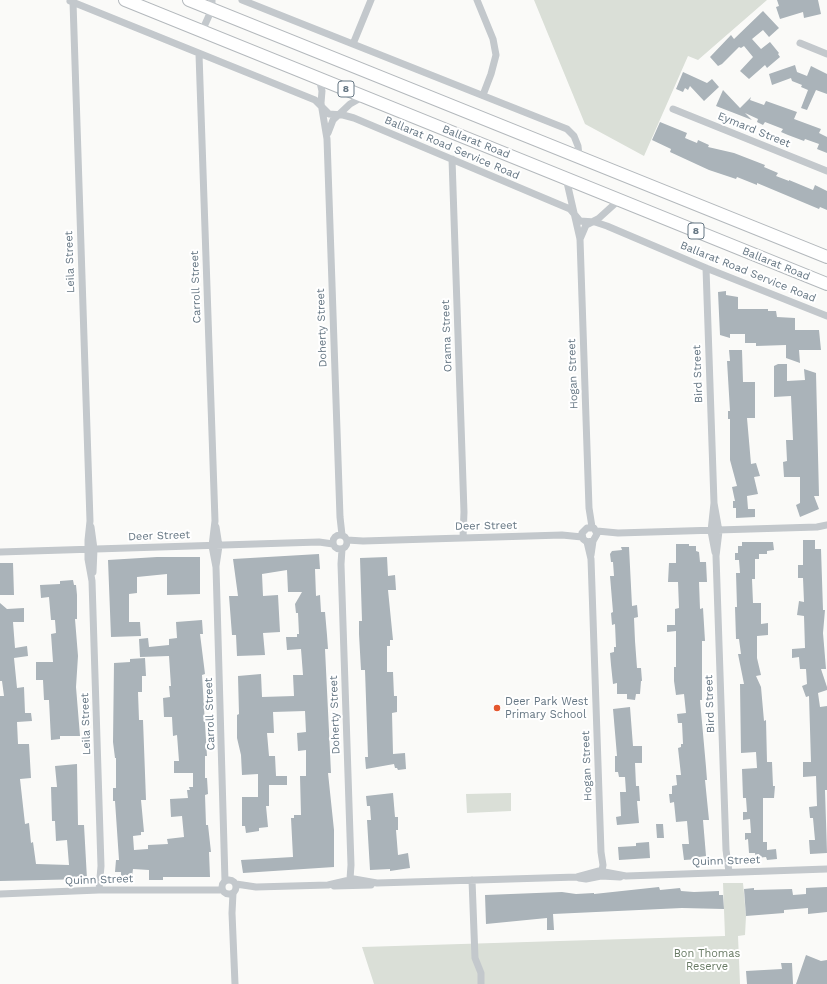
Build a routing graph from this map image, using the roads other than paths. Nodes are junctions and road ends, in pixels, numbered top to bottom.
1 (125, 0) edge
2 (189, 0) edge
3 (242, 0) edge
4 (371, 0) edge
5 (477, 0) edge
6 (71, 1) edge
7 (212, 5) edge
8 (202, 31) junction
9 (353, 44) junction
10 (800, 44) dead end
11 (199, 54) junction
12 (827, 54) edge
13 (319, 78) junction
14 (483, 95) junction
15 (364, 96) junction
16 (321, 106) junction
17 (673, 109) dead end
18 (340, 115) junction
19 (327, 139) junction
20 (579, 156) junction
21 (452, 159) junction
22 (827, 172) edge
23 (566, 178) junction
24 (619, 200) junction
25 (574, 214) junction
26 (592, 222) junction
27 (580, 239) junction
28 (827, 257) edge
29 (706, 268) junction
30 (827, 284) edge
31 (827, 316) edge
32 (714, 502) junction
33 (827, 525) edge
34 (817, 527) junction
35 (827, 529) edge
36 (711, 531) junction
37 (719, 531) junction
38 (590, 534) junction
39 (465, 537) junction
40 (340, 542) junction
41 (216, 546) junction
42 (91, 549) junction
43 (0, 552) edge
44 (716, 556) junction
45 (827, 869) edge
46 (727, 872) junction
47 (601, 873) junction
48 (472, 880) junction
49 (352, 881) junction
50 (229, 887) junction
51 (102, 890) junction
52 (0, 894) edge
53 (235, 984) edge
54 (481, 984) edge

1 - 8 highway, Ballarat Road / 8
2 - 7 highway, 8
3 - 9 street
4 - 9 street
5 - 14 street
6 - 11 street, Ballarat Road Service Road
6 - 42 street, Leila Street
7 - 8 street
7 - 20 highway, 8
8 - 13 highway, Ballarat Road / 8
9 - 14 street
10 - 12 street
11 - 16 street, Ballarat Road Service Road
11 - 41 street, Carroll Street
13 - 15 highway, Ballarat Road / 8
13 - 16 street, Doherty Street
14 - 20 street
15 - 18 street, Doherty Street
15 - 23 highway, Ballarat Road / 8
16 - 18 street, Ballarat Road Service Road
16 - 19 street, Doherty Street
17 - 22 street, Eymard Street
18 - 19 street, Doherty Street
18 - 21 street, Ballarat Road Service Road
19 - 40 street, Doherty Street
20 - 28 highway, 8
21 - 25 street, Ballarat Road Service Road
21 - 39 street, Orama Street
23 - 24 highway, Ballarat Road / 8
23 - 25 street, Hogan Street
24 - 26 street
24 - 30 highway, Ballarat Road / 8
25 - 26 street, Ballarat Road Service Road
25 - 27 street, Hogan Street
26 - 27 street
26 - 29 street, Ballarat Road Service Road
27 - 38 street, Hogan Street
29 - 31 street, Ballarat Road Service Road
29 - 32 street, Bird Street
32 - 36 street, Bird Street
32 - 37 street, Bird Street
33 - 34 street, Deer Street
34 - 35 street, Deer Street
34 - 37 street, Deer Street
36 - 37 street, Deer Street
36 - 38 street, Deer Street
36 - 44 street, Bird Street
37 - 44 street, Bird Street
38 - 39 street, Deer Street
38 - 47 street, Hogan Street
39 - 40 street, Deer Street
40 - 41 street, Deer Street
40 - 49 street, Doherty Street
41 - 42 street, Deer Street
41 - 50 street, Carroll Street
42 - 43 street, Deer Street
42 - 51 street, Leila Street
44 - 46 street, Bird Street
45 - 46 street, Quinn Street
46 - 47 street, Quinn Street
47 - 48 street, Quinn Street
48 - 49 street, Quinn Street
48 - 54 street
49 - 50 street, Quinn Street
50 - 51 street, Quinn Street
50 - 53 street, Carroll Street
51 - 52 street, Quinn Street

